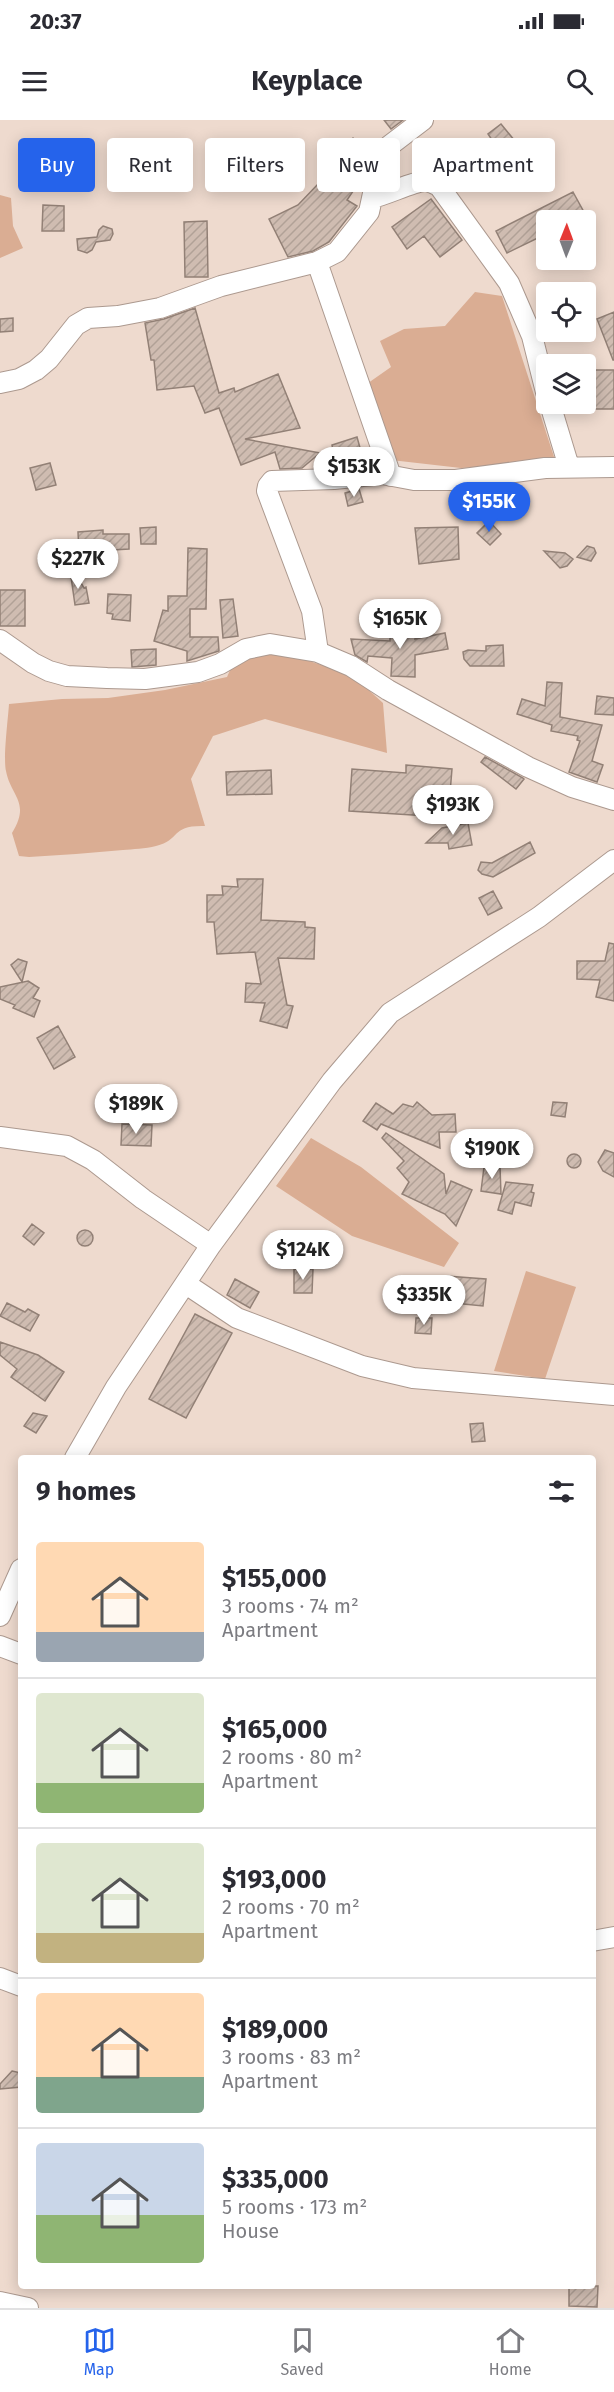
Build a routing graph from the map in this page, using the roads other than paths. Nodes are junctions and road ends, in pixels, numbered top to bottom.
1 (423, 120) edge
2 (372, 198) junction
3 (317, 262) junction
4 (536, 354) edge
5 (0, 383) edge
6 (553, 414) edge
7 (569, 467) junction
8 (614, 467) edge
9 (392, 476) junction
10 (0, 640) edge
11 (318, 652) junction
12 (614, 800) edge
13 (614, 860) edge
14 (0, 1137) edge
15 (211, 1245) junction
16 (186, 1284) junction
17 (614, 1395) edge
18 (77, 1455) edge
19 (18, 1576) edge
20 (0, 1616) edge
21 (0, 1646) edge
22 (18, 1653) edge
23 (614, 1937) edge
24 (596, 1940) edge
25 (0, 1978) edge
26 (18, 1985) edge
27 (0, 2302) edge
28 (28, 2308) edge

1 - 2 street
2 - 3 street
2 - 4 street
3 - 5 street
3 - 9 street
6 - 7 street
7 - 8 street
7 - 9 street
9 - 11 street
10 - 11 street
11 - 12 street
13 - 15 street
14 - 15 street
15 - 16 street
16 - 17 street
16 - 18 street
19 - 20 street
21 - 22 street
23 - 24 street
25 - 26 street
27 - 28 street

